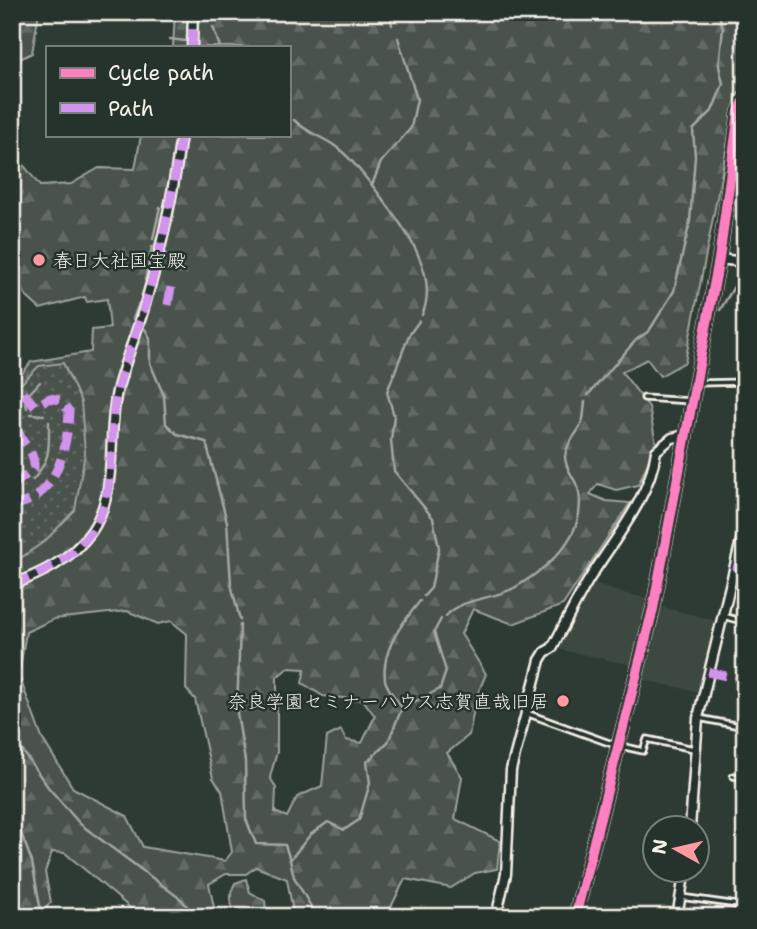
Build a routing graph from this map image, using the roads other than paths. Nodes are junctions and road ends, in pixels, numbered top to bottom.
1 (193, 12) edge
2 (191, 46) edge
3 (745, 99) edge
4 (742, 114) edge
5 (181, 136) edge
6 (719, 259) junction
7 (745, 262) edge
8 (745, 319) edge
9 (745, 376) edge
10 (745, 382) edge
11 (696, 383) junction
12 (644, 398) dead end
13 (692, 401) junction
14 (686, 435) junction
15 (745, 524) edge
16 (12, 585) edge
17 (721, 615) junction
18 (745, 622) edge
19 (524, 713) junction
20 (698, 718) junction
21 (745, 727) edge
22 (618, 746) junction
23 (694, 749) junction
24 (733, 776) dead end
25 (745, 778) edge
26 (691, 814) edge
27 (682, 884) edge
28 (680, 897) junction
29 (745, 906) edge
30 (496, 917) edge
31 (575, 917) edge
32 (677, 917) edge

1 - 2 street
3 - 4 street
4 - 6 street
5 - 16 street
6 - 7 street
6 - 11 street
8 - 9 street
10 - 11 lane
11 - 13 street
12 - 13 lane
13 - 14 street
14 - 19 street
14 - 22 street
15 - 17 street
17 - 18 lane
17 - 20 street
19 - 22 lane
19 - 30 street
20 - 21 lane
20 - 23 street
22 - 23 lane
22 - 31 street
23 - 26 street
24 - 25 lane
27 - 28 street
28 - 29 lane
28 - 32 street

